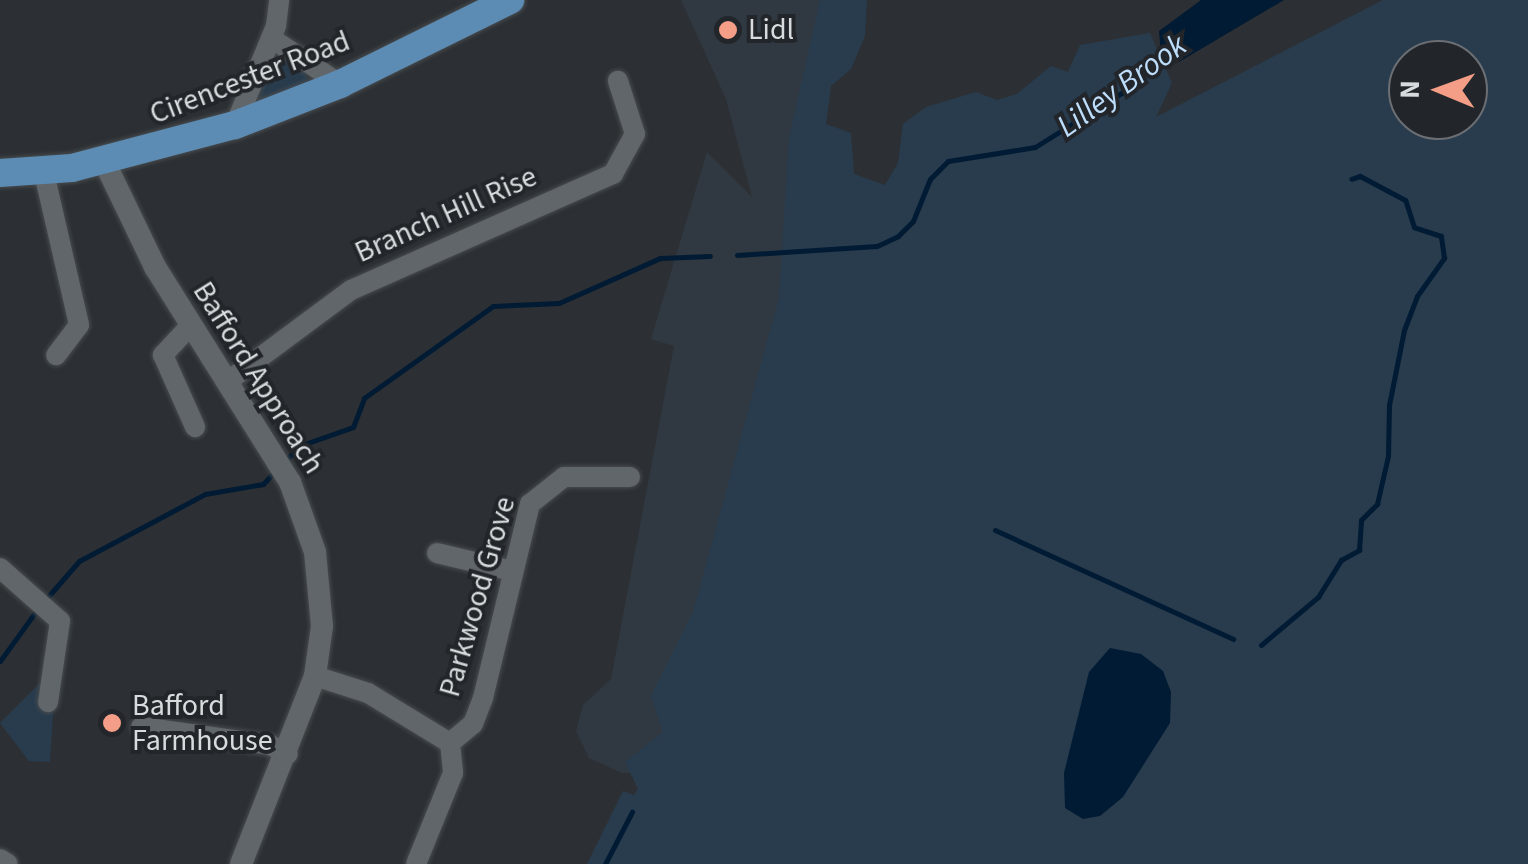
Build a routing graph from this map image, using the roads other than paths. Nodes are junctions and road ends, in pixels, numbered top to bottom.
1 (279, 0) edge
2 (495, 3) edge
3 (271, 38) junction
4 (618, 81) dead end
5 (340, 84) junction
6 (235, 125) junction
7 (104, 161) junction
8 (44, 172) junction
9 (0, 173) edge
10 (190, 326) junction
11 (56, 355) dead end
12 (227, 382) junction
13 (195, 427) dead end
14 (630, 477) dead end
15 (437, 553) dead end
16 (0, 568) edge
17 (512, 571) junction
18 (316, 676) junction
19 (48, 702) dead end
20 (142, 727) dead end
21 (450, 742) junction
22 (288, 754) junction
23 (0, 860) edge
24 (8, 864) edge
25 (240, 864) edge
26 (416, 864) edge

1 - 3 street
2 - 5 main road, Cirencester Road
3 - 5 street
3 - 6 street
4 - 12 street, Branch Hill Rise
5 - 6 main road, Cirencester Road
6 - 7 main road, Cirencester Road
7 - 8 main road, Cirencester Road
7 - 10 street, Bafford Approach
8 - 9 main road, Cirencester Road
8 - 11 street
10 - 12 street, Bafford Approach
10 - 13 street
12 - 18 street, Bafford Approach
14 - 17 street, Parkwood Grove
15 - 17 street
16 - 19 street
17 - 21 street, Parkwood Grove
18 - 21 street
18 - 22 street, Bafford Approach
20 - 22 street
21 - 26 street
22 - 25 street, Bafford Approach
23 - 24 street

